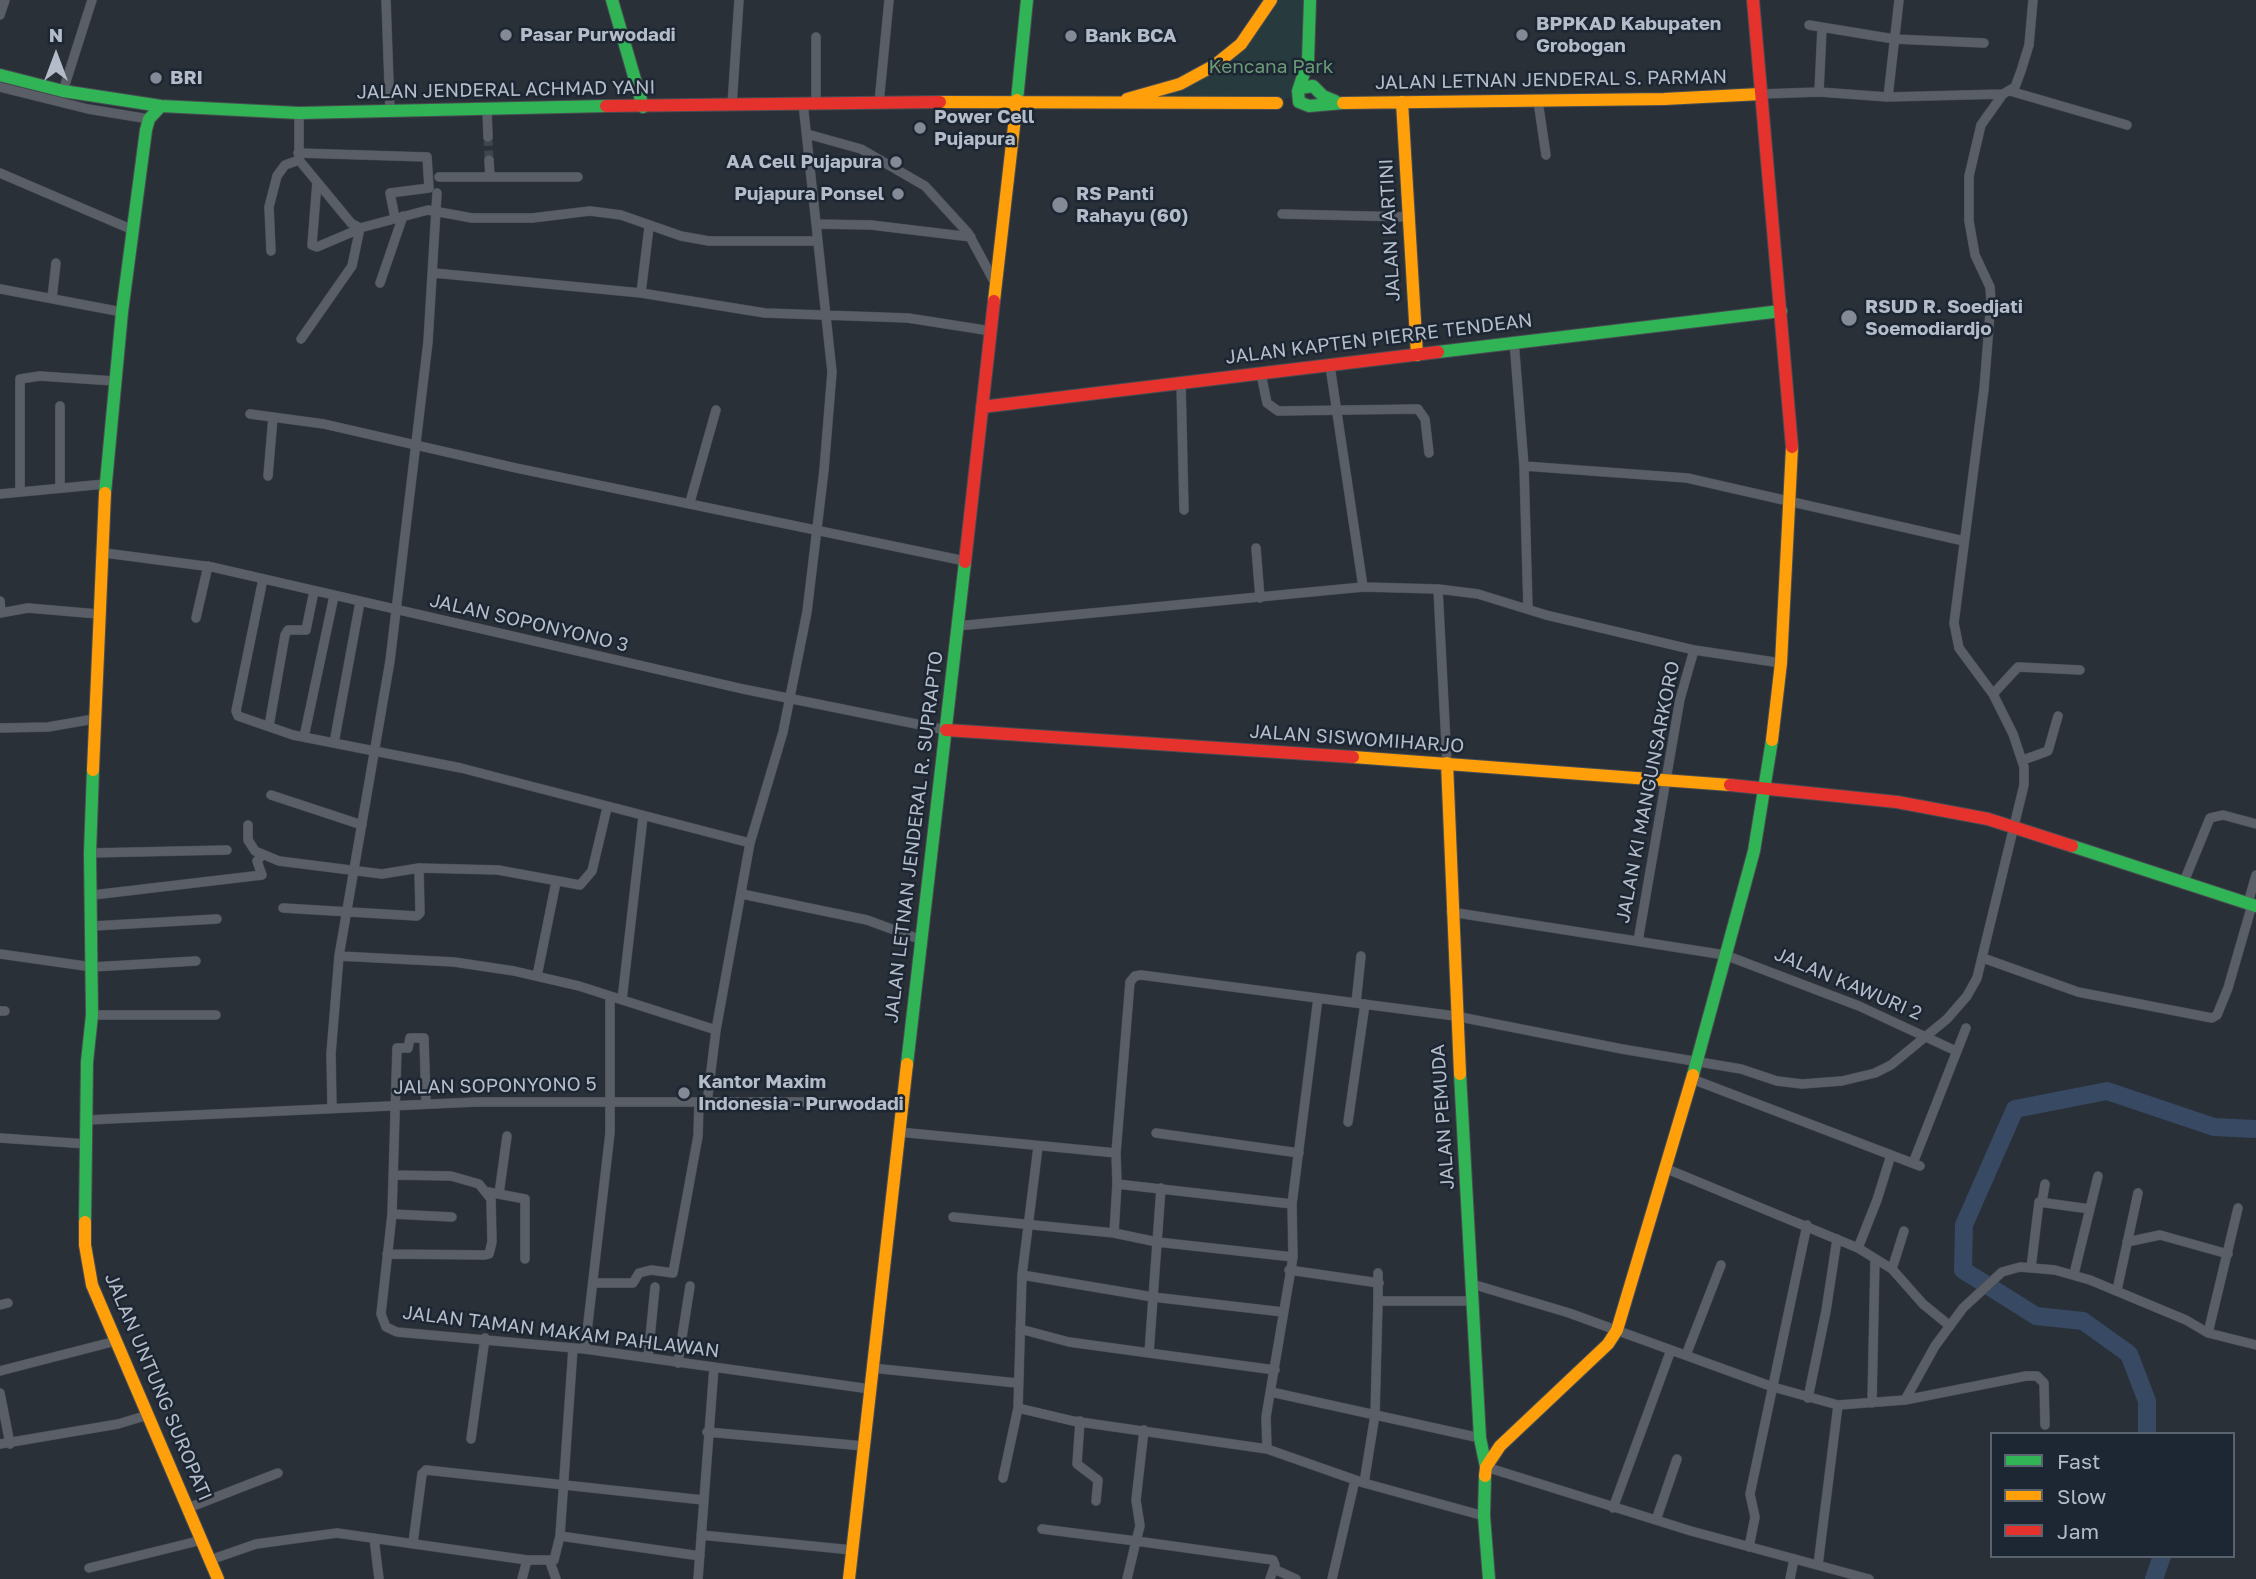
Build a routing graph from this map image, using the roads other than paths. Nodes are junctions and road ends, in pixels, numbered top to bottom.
1 (5, 0) edge
2 (92, 0) edge
3 (386, 0) edge
4 (612, 0) edge
5 (739, 0) edge
6 (889, 0) edge
7 (1027, 0) edge
8 (1271, 0) edge
9 (1310, 0) edge
10 (1753, 0) edge
11 (1899, 0) edge
12 (2033, 0) edge
13 (0, 15) edge
14 (1809, 25) dead end
15 (1822, 28) junction
16 (816, 37) dead end
17 (1894, 39) junction
18 (1984, 43) dead end
19 (1308, 61) junction
20 (0, 75) edge
21 (0, 87) edge
22 (1299, 89) junction
23 (1317, 90) junction
24 (63, 91) junction
25 (1819, 92) junction
26 (2006, 92) junction
27 (1761, 94) junction
28 (1888, 97) junction
29 (1017, 100) junction
30 (1538, 100) junction
31 (809, 102) junction
32 (1113, 102) junction
33 (1402, 102) junction
34 (879, 103) junction
35 (1277, 103) junction
36 (1343, 103) junction
37 (732, 105) junction
38 (161, 106) junction
39 (1307, 106) junction
40 (643, 107) junction
41 (487, 109) junction
42 (390, 111) junction
43 (299, 113) junction
44 (149, 119) junction
45 (2127, 125) dead end
46 (807, 134) junction
47 (488, 137) tunnel mouth
48 (299, 156) junction
49 (1546, 156) dead end
50 (489, 160) tunnel mouth
51 (0, 173) edge
52 (439, 177) dead end
53 (490, 177) junction
54 (578, 177) dead end
55 (317, 182) junction
56 (437, 193) dead end
57 (437, 212) junction
58 (1282, 214) dead end
59 (399, 217) junction
60 (1409, 217) junction
61 (816, 224) junction
62 (649, 227) junction
63 (358, 229) junction
64 (134, 230) junction
65 (971, 237) junction
66 (817, 241) junction
67 (271, 251) dead end
68 (56, 263) dead end
69 (434, 273) junction
70 (380, 283) dead end
71 (996, 284) junction
72 (0, 289) edge
73 (641, 293) junction
74 (52, 298) junction
75 (1781, 311) junction
76 (122, 312) junction
77 (826, 315) junction
78 (991, 331) junction
79 (301, 339) dead end
80 (1514, 341) junction
81 (1417, 355) junction
82 (1330, 366) junction
83 (1261, 374) junction
84 (114, 381) junction
85 (1181, 383) junction
86 (60, 406) dead end
87 (982, 407) junction
88 (716, 410) dead end
89 (1337, 411) junction
90 (250, 414) dead end
91 (273, 417) junction
92 (417, 444) junction
93 (1429, 453) dead end
94 (1524, 466) junction
95 (268, 476) dead end
96 (105, 484) junction
97 (60, 487) junction
98 (20, 491) junction
99 (0, 494) edge
100 (1791, 500) junction
101 (691, 502) junction
102 (1184, 510) dead end
103 (818, 531) junction
104 (1964, 541) junction
105 (1256, 548) dead end
106 (105, 553) junction
107 (965, 561) junction
108 (208, 566) junction
109 (263, 579) junction
110 (1363, 587) junction
111 (1438, 589) junction
112 (314, 591) junction
113 (334, 596) junction
114 (1260, 597) junction
115 (0, 601) edge
116 (360, 602) junction
117 (1528, 609) junction
118 (395, 611) junction
119 (1, 613) edge
120 (98, 614) junction
121 (196, 618) dead end
122 (957, 626) junction
123 (1694, 650) junction
124 (1782, 663) junction
125 (2080, 670) dead end
126 (1993, 694) junction
127 (790, 699) junction
128 (2058, 716) dead end
129 (94, 719) junction
130 (268, 726) junction
131 (0, 728) edge
132 (946, 730) junction
133 (303, 737) junction
134 (334, 743) junction
135 (376, 751) junction
136 (2023, 760) junction
137 (1447, 763) junction
138 (1667, 778) junction
139 (1766, 788) junction
140 (271, 795) dead end
141 (607, 808) junction
142 (643, 817) junction
143 (2256, 824) edge
144 (248, 825) dead end
145 (362, 825) junction
146 (2013, 830) junction
147 (750, 842) junction
148 (228, 850) dead end
149 (90, 853) junction
150 (262, 855) junction
151 (419, 868) junction
152 (354, 872) junction
153 (2256, 875) edge
154 (556, 882) junction
155 (2183, 884) junction
156 (742, 894) junction
157 (93, 895) junction
158 (2252, 905) edge
159 (283, 908) dead end
160 (345, 912) junction
161 (1451, 912) junction
162 (217, 919) dead end
163 (93, 926) junction
164 (919, 939) junction
165 (1638, 941) junction
166 (0, 954) edge
167 (1725, 955) junction
168 (339, 956) junction
169 (1361, 956) dead end
170 (1983, 958) junction
171 (196, 961) dead end
172 (92, 967) junction
173 (537, 976) junction
174 (610, 997) junction
175 (1318, 998) junction
176 (622, 1000) junction
177 (1360, 1003) junction
178 (92, 1015) junction
179 (216, 1015) dead end
180 (1455, 1016) junction
181 (1966, 1028) dead end
182 (716, 1030) junction
183 (1926, 1036) junction
184 (1956, 1051) junction
185 (1697, 1061) junction
186 (1692, 1079) junction
187 (611, 1102) junction
188 (703, 1102) junction
189 (426, 1104) junction
190 (396, 1105) junction
191 (903, 1105) junction
192 (332, 1107) junction
193 (87, 1120) junction
194 (1348, 1122) dead end
195 (899, 1132) junction
196 (1156, 1133) dead end
197 (507, 1136) dead end
198 (0, 1138) edge
199 (87, 1144) junction
200 (1038, 1147) junction
201 (1116, 1153) junction
202 (1299, 1153) junction
203 (1891, 1155) junction
204 (1667, 1169) junction
205 (394, 1175) junction
206 (2098, 1176) dead end
207 (1117, 1184) junction
208 (2045, 1184) dead end
209 (1161, 1188) junction
210 (488, 1192) junction
211 (2138, 1193) dead end
212 (499, 1194) junction
213 (2042, 1202) junction
214 (1292, 1204) junction
215 (2238, 1208) dead end
216 (2090, 1209) junction
217 (391, 1214) junction
218 (452, 1217) dead end
219 (953, 1217) dead end
220 (1807, 1225) junction
221 (1027, 1227) junction
222 (1904, 1231) dead end
223 (1114, 1233) junction
224 (1837, 1238) junction
225 (1157, 1242) junction
226 (2127, 1242) junction
227 (1858, 1248) junction
228 (387, 1254) junction
229 (2228, 1254) junction
230 (1293, 1257) junction
231 (525, 1259) dead end
232 (1875, 1259) junction
233 (1721, 1265) dead end
234 (2031, 1268) junction
235 (1892, 1269) junction
236 (1289, 1270) junction
237 (1022, 1275) junction
238 (2074, 1275) junction
239 (594, 1283) junction
240 (1472, 1284) junction
241 (690, 1286) dead end
242 (655, 1287) dead end
243 (2117, 1290) junction
244 (1153, 1297) junction
245 (1378, 1301) junction
246 (1472, 1301) junction
247 (1283, 1312) junction
248 (1950, 1326) junction
249 (1020, 1329) junction
250 (1617, 1330) junction
251 (2208, 1333) junction
252 (485, 1338) junction
253 (116, 1341) junction
254 (2256, 1345) edge
255 (573, 1348) junction
256 (585, 1349) junction
257 (1671, 1350) junction
258 (1149, 1353) junction
259 (1686, 1355) junction
260 (648, 1358) junction
261 (678, 1363) junction
262 (714, 1367) junction
263 (872, 1368) junction
264 (1275, 1370) junction
265 (0, 1371) edge
266 (1017, 1383) junction
267 (1773, 1387) junction
268 (870, 1389) junction
269 (1271, 1392) junction
270 (0, 1393) edge
271 (1808, 1398) junction
272 (1905, 1400) junction
273 (1871, 1403) junction
274 (1838, 1405) junction
275 (1018, 1408) junction
276 (148, 1415) junction
277 (1375, 1415) junction
278 (1080, 1422) junction
279 (2046, 1425) dead end
280 (1144, 1430) junction
281 (707, 1432) junction
282 (1480, 1438) junction
283 (471, 1439) dead end
284 (0, 1444) edge
285 (10, 1444) junction
286 (864, 1446) junction
287 (1267, 1449) junction
288 (1677, 1459) dead end
289 (1485, 1471) junction
290 (278, 1473) dead end
291 (1003, 1478) dead end
292 (1360, 1481) junction
293 (563, 1485) junction
294 (703, 1500) junction
295 (1096, 1501) dead end
296 (188, 1508) junction
297 (1613, 1508) junction
298 (1484, 1516) junction
299 (1656, 1520) junction
300 (1042, 1529) dead end
301 (701, 1535) junction
302 (560, 1536) junction
303 (374, 1538) junction
304 (202, 1540) junction
305 (1136, 1541) junction
306 (413, 1543) junction
307 (1749, 1547) junction
308 (852, 1550) junction
309 (700, 1556) junction
310 (527, 1559) junction
311 (1794, 1559) junction
312 (210, 1560) junction
313 (550, 1562) junction
314 (1818, 1565) junction
315 (89, 1568) dead end
316 (1274, 1569) junction
317 (218, 1579) edge
318 (379, 1579) edge
319 (522, 1579) edge
320 (556, 1579) edge
321 (698, 1579) edge
322 (849, 1579) edge
323 (1127, 1579) edge
324 (1270, 1579) edge
325 (1296, 1579) edge
326 (1332, 1579) edge
327 (1489, 1579) edge
328 (1790, 1579) edge
329 (1869, 1579) edge

1 - 13 street
2 - 24 street
3 - 42 street
4 - 40 main road
5 - 37 street
6 - 34 street
7 - 29 main road, JALAN LETNAN JENDERAL R. SUPRAPTO
8 - 32 main road
9 - 19 main road
10 - 27 main road
11 - 17 street
12 - 26 street
14 - 15 street
15 - 17 street
15 - 25 street
16 - 31 street
17 - 18 street
17 - 28 street
19 - 22 main road
19 - 23 main road
20 - 24 main road, JALAN JENDERAL ACHMAD YANI
21 - 44 street
22 - 23 main road
22 - 35 main road
22 - 39 main road
23 - 36 main road
23 - 39 main road
24 - 38 main road, JALAN JENDERAL ACHMAD YANI
25 - 27 street
25 - 28 street
26 - 28 street
26 - 45 street
26 - 104 street
27 - 30 main road, JALAN LETNAN JENDERAL S. PARMAN
27 - 75 main road
29 - 32 main road
29 - 34 main road, JALAN JENDERAL ACHMAD YANI
29 - 71 main road, JALAN LETNAN JENDERAL R. SUPRAPTO
30 - 33 main road, JALAN LETNAN JENDERAL S. PARMAN
30 - 49 street
31 - 34 main road, JALAN JENDERAL ACHMAD YANI
31 - 37 main road, JALAN JENDERAL ACHMAD YANI
31 - 46 street
32 - 35 main road
33 - 36 main road, JALAN LETNAN JENDERAL S. PARMAN
33 - 60 main road, JALAN KARTINI
35 - 39 main road, JALAN LETNAN JENDERAL S. PARMAN
36 - 39 main road, JALAN LETNAN JENDERAL S. PARMAN
37 - 40 main road, JALAN JENDERAL ACHMAD YANI
38 - 43 main road, JALAN JENDERAL ACHMAD YANI
38 - 44 main road
40 - 41 main road, JALAN JENDERAL ACHMAD YANI
41 - 42 main road, JALAN JENDERAL ACHMAD YANI
41 - 47 street
42 - 43 main road, JALAN JENDERAL ACHMAD YANI
43 - 48 street
44 - 64 main road, JALAN UNTUNG SUROPATI
46 - 61 street
46 - 65 street
48 - 55 street
48 - 59 street
48 - 67 street
50 - 53 street
51 - 64 street
52 - 53 street
53 - 54 street
55 - 63 street
55 - 63 street
56 - 57 street
57 - 59 street
57 - 62 street
57 - 69 street
58 - 60 street
59 - 63 street
59 - 70 street
60 - 81 main road, JALAN KARTINI
61 - 65 street
61 - 66 street
62 - 66 street
62 - 73 street
63 - 79 street
64 - 76 main road, JALAN UNTUNG SUROPATI
65 - 71 street
66 - 77 street
68 - 74 street
69 - 73 street
69 - 92 street
71 - 78 main road, JALAN LETNAN JENDERAL R. SUPRAPTO
72 - 74 street
73 - 77 street
74 - 76 street
75 - 80 main road, JALAN KAPTEN PIERRE TENDEAN
75 - 100 main road
76 - 84 main road, JALAN UNTUNG SUROPATI
77 - 78 street
77 - 103 street
78 - 87 main road, JALAN LETNAN JENDERAL R. SUPRAPTO
80 - 81 main road, JALAN KAPTEN PIERRE TENDEAN
80 - 94 street
81 - 82 main road, JALAN KAPTEN PIERRE TENDEAN
82 - 83 main road, JALAN KAPTEN PIERRE TENDEAN
82 - 89 street
83 - 85 main road, JALAN KAPTEN PIERRE TENDEAN
83 - 89 street
84 - 96 main road, JALAN UNTUNG SUROPATI
84 - 98 street
85 - 87 main road, JALAN KAPTEN PIERRE TENDEAN
85 - 102 street
86 - 97 street
87 - 107 main road, JALAN LETNAN JENDERAL R. SUPRAPTO
88 - 101 street
89 - 93 street
89 - 110 street
90 - 91 street
91 - 92 street
91 - 95 street
92 - 101 street
92 - 118 street
94 - 100 street
94 - 117 street
96 - 97 street
96 - 106 main road, JALAN UNTUNG SUROPATI
97 - 98 street
98 - 99 street
100 - 104 street
100 - 124 main road
101 - 103 street
103 - 107 street
103 - 127 street
104 - 126 street
105 - 114 street
106 - 108 street, JALAN SOPONYONO 3
106 - 120 main road, JALAN UNTUNG SUROPATI
107 - 122 main road, JALAN LETNAN JENDERAL R. SUPRAPTO
108 - 109 street, JALAN SOPONYONO 3
108 - 121 street
109 - 112 street, JALAN SOPONYONO 3
109 - 130 street
110 - 111 street
110 - 114 street
111 - 117 street
111 - 137 street
112 - 113 street, JALAN SOPONYONO 3
112 - 130 street
113 - 116 street, JALAN SOPONYONO 3
113 - 133 street
114 - 122 street
115 - 119 street
116 - 118 street, JALAN SOPONYONO 3
116 - 134 street
117 - 123 street
118 - 127 street, JALAN SOPONYONO 3
118 - 135 street
119 - 120 street
120 - 129 main road, JALAN UNTUNG SUROPATI
122 - 132 main road, JALAN LETNAN JENDERAL R. SUPRAPTO
123 - 124 street
123 - 138 street, JALAN KI MANGUNSARKORO
124 - 139 main road
125 - 126 street
126 - 136 street
127 - 132 street, JALAN SOPONYONO 3
127 - 147 street
128 - 136 street
129 - 131 street
129 - 149 main road, JALAN UNTUNG SUROPATI
130 - 133 street
132 - 137 main road, JALAN SISWOMIHARJO
132 - 164 main road, JALAN LETNAN JENDERAL R. SUPRAPTO
133 - 134 street
134 - 135 street
135 - 141 street
135 - 145 street
136 - 146 street
137 - 138 main road, JALAN SISWOMIHARJO
137 - 161 main road, JALAN PEMUDA
138 - 139 main road, JALAN SISWOMIHARJO
138 - 165 street, JALAN KI MANGUNSARKORO
139 - 146 main road, JALAN SISWOMIHARJO
139 - 167 main road
140 - 145 street
141 - 142 street
141 - 154 street
142 - 147 street
142 - 176 street
143 - 155 street
144 - 150 street
145 - 152 street
146 - 155 main road, JALAN SISWOMIHARJO
146 - 170 street
147 - 156 street
148 - 149 street
149 - 157 main road, JALAN UNTUNG SUROPATI
150 - 152 street
150 - 157 street
151 - 152 street
151 - 154 street
151 - 160 street
152 - 160 street
153 - 158 street
154 - 173 street
155 - 158 main road, JALAN SISWOMIHARJO
156 - 164 street
156 - 182 street
157 - 163 main road, JALAN UNTUNG SUROPATI
158 - 170 street
159 - 160 street
160 - 168 street
161 - 165 street, JALAN KAWURI 2
161 - 180 main road, JALAN PEMUDA
162 - 163 street
163 - 172 main road, JALAN UNTUNG SUROPATI
164 - 191 main road, JALAN LETNAN JENDERAL R. SUPRAPTO
165 - 167 street, JALAN KAWURI 2
166 - 172 street
167 - 183 street, JALAN KAWURI 2
167 - 185 main road
168 - 173 street
168 - 192 street
169 - 177 street
170 - 183 street
171 - 172 street
172 - 178 main road, JALAN UNTUNG SUROPATI
173 - 174 street
174 - 176 street
174 - 187 street
175 - 177 street
175 - 201 street
175 - 202 street
176 - 182 street
177 - 180 street
177 - 194 street
178 - 179 street
178 - 193 main road, JALAN UNTUNG SUROPATI
180 - 185 street
180 - 240 main road, JALAN PEMUDA
181 - 184 street
182 - 188 street
183 - 184 street, JALAN KAWURI 2
183 - 185 street
184 - 203 street
185 - 186 main road
186 - 203 street
186 - 204 main road
187 - 188 street, JALAN SOPONYONO 5
187 - 189 street, JALAN SOPONYONO 5
187 - 239 street
188 - 191 street, JALAN SOPONYONO 5
188 - 239 street
189 - 190 street, JALAN SOPONYONO 5
189 - 190 street, JALAN TAMAN MAKAM PAHLAWAN
190 - 192 street, JALAN SOPONYONO 5
190 - 205 street, JALAN TAMAN MAKAM PAHLAWAN
191 - 195 main road, JALAN LETNAN JENDERAL R. SUPRAPTO
192 - 193 street, JALAN SOPONYONO 5
193 - 199 main road, JALAN UNTUNG SUROPATI
195 - 200 street
195 - 263 main road, JALAN LETNAN JENDERAL R. SUPRAPTO
196 - 202 street
197 - 212 street
198 - 199 street
199 - 253 main road, JALAN UNTUNG SUROPATI
200 - 201 street
200 - 221 street
201 - 207 street
202 - 214 street
203 - 227 street
204 - 220 street
204 - 250 main road
205 - 210 street
205 - 217 street, JALAN TAMAN MAKAM PAHLAWAN
206 - 216 street
207 - 209 street
207 - 223 street
208 - 213 street
209 - 214 street
209 - 225 street
210 - 212 street
210 - 228 street
211 - 226 street
212 - 231 street
213 - 216 street
213 - 234 street
214 - 230 street
215 - 229 street
216 - 238 street
217 - 218 street
217 - 228 street, JALAN TAMAN MAKAM PAHLAWAN
219 - 221 street
220 - 224 street
220 - 267 street
221 - 223 street
221 - 237 street
222 - 235 street
223 - 225 street
224 - 227 street
224 - 271 street
225 - 230 street
225 - 244 street
226 - 229 street
226 - 243 street
227 - 232 street
228 - 252 street, JALAN TAMAN MAKAM PAHLAWAN
229 - 251 street
230 - 236 street
232 - 235 street
232 - 273 street
233 - 259 street
234 - 238 street
234 - 248 street
235 - 248 street
236 - 245 street
236 - 247 street
237 - 244 street
237 - 249 street
238 - 243 street
239 - 256 street
240 - 246 main road, JALAN PEMUDA
240 - 250 street
241 - 261 street
242 - 260 street
243 - 251 street
244 - 247 street
244 - 258 street
245 - 246 street
245 - 277 street
246 - 282 main road, JALAN PEMUDA
247 - 264 street
248 - 272 street
249 - 258 street
249 - 266 street
250 - 257 street
250 - 289 main road
251 - 254 street
252 - 255 street, JALAN TAMAN MAKAM PAHLAWAN
252 - 283 street
253 - 265 street
253 - 276 main road, JALAN UNTUNG SUROPATI
255 - 256 street, JALAN TAMAN MAKAM PAHLAWAN
255 - 293 street
256 - 260 street, JALAN TAMAN MAKAM PAHLAWAN
257 - 259 street
257 - 297 street
258 - 264 street
259 - 267 street
260 - 261 street, JALAN TAMAN MAKAM PAHLAWAN
261 - 262 street, JALAN TAMAN MAKAM PAHLAWAN
262 - 268 street, JALAN TAMAN MAKAM PAHLAWAN
262 - 281 street
263 - 266 street
263 - 268 main road, JALAN LETNAN JENDERAL R. SUPRAPTO
264 - 269 street
266 - 275 street
267 - 271 street
267 - 307 street
268 - 286 main road, JALAN LETNAN JENDERAL R. SUPRAPTO
269 - 277 street
269 - 287 street
270 - 285 street
271 - 274 street
272 - 273 street
272 - 279 street
273 - 274 street
274 - 314 street
275 - 278 street
275 - 291 street
276 - 285 street
276 - 296 main road, JALAN UNTUNG SUROPATI
277 - 282 street
277 - 292 street
278 - 280 street
278 - 295 street
280 - 287 street
280 - 305 street
281 - 286 street
281 - 294 street
282 - 289 main road, JALAN PEMUDA
284 - 285 street
286 - 308 main road, JALAN LETNAN JENDERAL R. SUPRAPTO
287 - 292 street
288 - 299 street
289 - 297 street
289 - 298 main road, JALAN PEMUDA
290 - 296 street
292 - 298 street
292 - 326 street
293 - 294 street
293 - 302 street
293 - 306 street
294 - 301 street
296 - 304 main road, JALAN UNTUNG SUROPATI
297 - 299 street
298 - 327 main road, JALAN PEMUDA
299 - 307 street
300 - 305 street
301 - 308 street
301 - 309 street
302 - 309 street
302 - 313 street
303 - 306 street
303 - 312 street
303 - 318 street
304 - 312 main road, JALAN UNTUNG SUROPATI
304 - 315 street
305 - 316 street
305 - 323 street
306 - 310 street
307 - 311 street
308 - 322 main road, JALAN LETNAN JENDERAL R. SUPRAPTO
309 - 321 street
310 - 313 street
310 - 319 street
311 - 314 street
311 - 328 street
312 - 317 main road, JALAN UNTUNG SUROPATI
313 - 320 street
314 - 329 street
316 - 324 street
316 - 325 street

